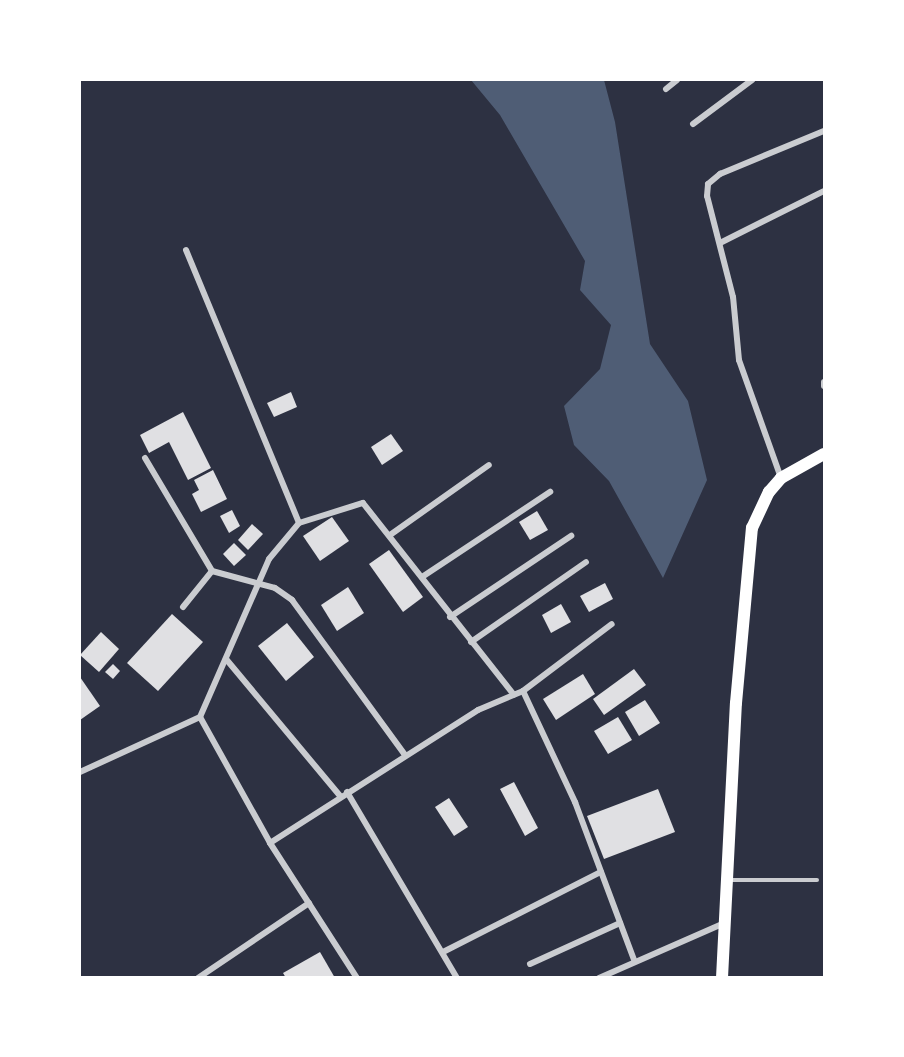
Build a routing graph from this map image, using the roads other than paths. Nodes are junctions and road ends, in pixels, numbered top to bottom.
1 (677, 80) edge
2 (752, 80) edge
3 (666, 89) dead end
4 (693, 124) dead end
5 (825, 131) edge
6 (825, 191) edge
7 (720, 243) junction
8 (186, 250) dead end
9 (825, 454) edge
10 (146, 458) dead end
11 (489, 465) dead end
12 (781, 478) junction
13 (549, 492) dead end
14 (300, 523) junction
15 (390, 535) junction
16 (571, 536) dead end
17 (586, 562) dead end
18 (212, 571) junction
19 (422, 577) junction
20 (258, 585) junction
21 (183, 608) dead end
22 (450, 617) junction
23 (612, 624) dead end
24 (471, 642) junction
25 (226, 659) junction
26 (522, 691) junction
27 (514, 695) junction
28 (200, 717) junction
29 (405, 755) junction
30 (80, 772) edge
31 (347, 792) junction
32 (340, 796) junction
33 (270, 843) junction
34 (601, 872) junction
35 (729, 880) junction
36 (817, 880) dead end
37 (309, 903) junction
38 (728, 922) junction
39 (620, 923) junction
40 (443, 952) junction
41 (634, 960) junction
42 (530, 964) dead end
43 (198, 978) edge
44 (357, 978) edge
45 (457, 978) edge
46 (599, 978) edge
47 (722, 978) edge

1 - 3 street
2 - 4 street
5 - 7 street
6 - 7 street
7 - 12 street
8 - 14 street
9 - 12 main road
10 - 18 street
11 - 15 street
12 - 35 main road
13 - 19 street
14 - 15 street
14 - 20 street
15 - 19 street
16 - 22 street
17 - 24 street
18 - 20 street
18 - 21 street
19 - 22 street
20 - 25 street
20 - 29 street
22 - 24 street
23 - 26 street
24 - 27 street
25 - 28 street
25 - 32 street
26 - 27 street
26 - 34 street
27 - 29 street
28 - 30 street
28 - 33 street
29 - 31 street
31 - 32 street
31 - 40 street
32 - 33 street
33 - 37 street
34 - 39 street
34 - 40 street
35 - 36 lane
35 - 38 main road
37 - 43 street
37 - 44 street
38 - 41 street
38 - 47 main road
39 - 41 street
39 - 42 street
40 - 45 street
41 - 46 street

